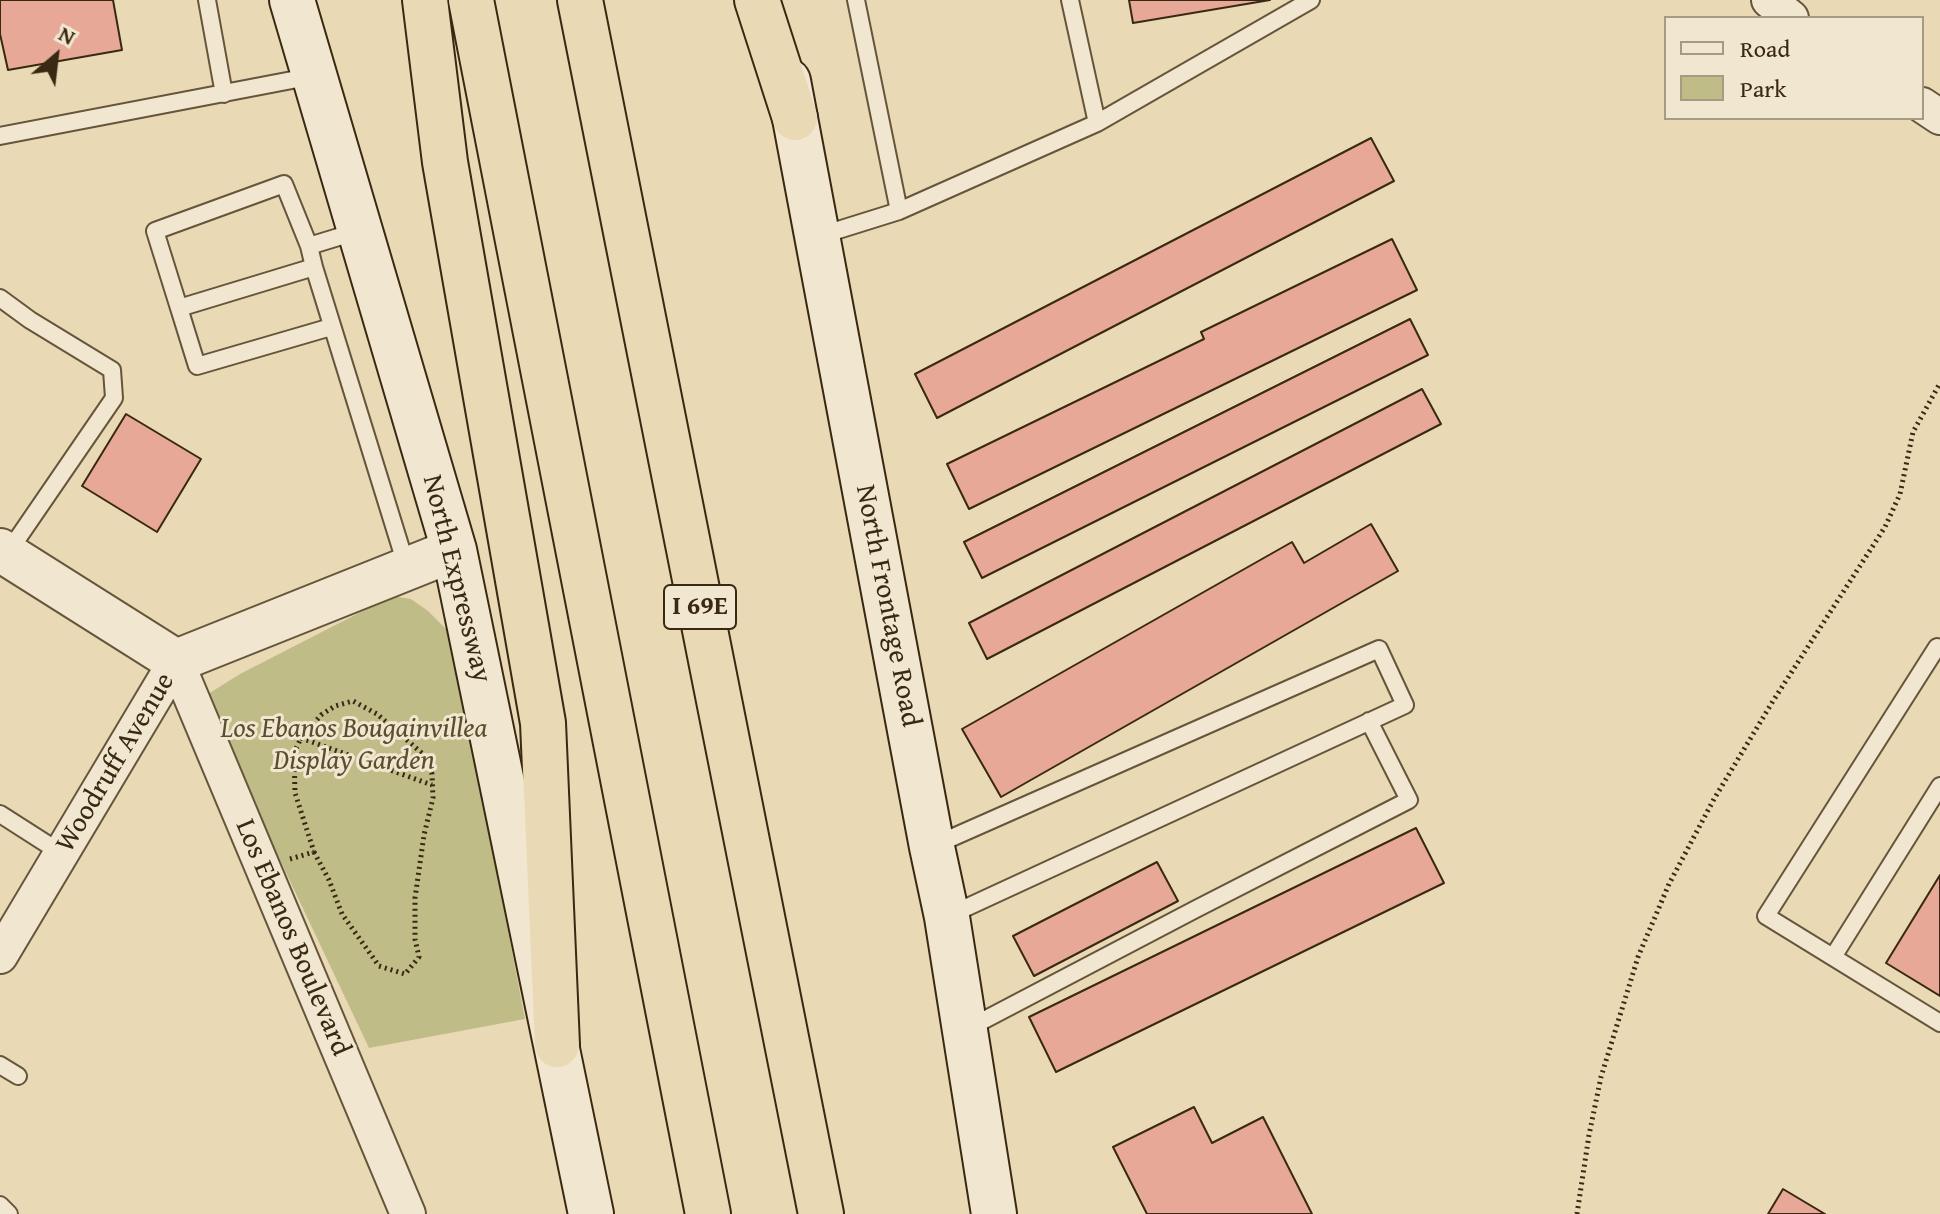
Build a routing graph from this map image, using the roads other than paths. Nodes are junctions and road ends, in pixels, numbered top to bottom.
1 (207, 0) edge
2 (292, 0) edge
3 (425, 0) edge
4 (471, 0) edge
5 (580, 0) edge
6 (757, 0) edge
7 (771, 0) edge
8 (856, 0) edge
9 (1070, 0) edge
10 (1311, 0) edge
11 (1769, 0) edge
12 (1789, 16) edge
13 (314, 76) junction
14 (224, 94) junction
15 (795, 118) junction
16 (1097, 123) junction
17 (0, 136) edge
18 (899, 211) junction
19 (360, 231) junction
20 (818, 236) junction
21 (309, 246) junction
22 (314, 267) junction
23 (0, 298) edge
24 (179, 308) junction
25 (331, 327) junction
26 (454, 550) junction
27 (4, 552) edge
28 (407, 569) junction
29 (1940, 649) edge
30 (176, 661) junction
31 (1369, 721) junction
32 (1940, 786) edge
33 (0, 814) edge
34 (932, 847) junction
35 (61, 853) junction
36 (947, 917) junction
37 (0, 956) edge
38 (1833, 957) junction
39 (1940, 1023) edge
40 (964, 1030) junction
41 (557, 1045) junction
42 (0, 1065) edge
43 (18, 1076) dead end
44 (0, 1205) edge
45 (9, 1214) edge
46 (408, 1214) edge
47 (591, 1214) edge
48 (708, 1214) edge
49 (821, 1214) edge
50 (994, 1214) edge

1 - 14 lane
2 - 13 main road, North Expressway
3 - 41 highway
4 - 48 highway
5 - 49 highway, I 69E
6 - 15 highway
7 - 15 main road, North Frontage Road
8 - 18 lane
9 - 16 lane
10 - 16 lane
11 - 12 street
13 - 14 lane
13 - 19 main road, North Expressway
14 - 17 lane
15 - 20 main road, North Frontage Road
16 - 18 lane
18 - 20 lane
19 - 21 lane
19 - 26 main road, North Expressway
20 - 34 main road, North Frontage Road
21 - 22 lane
21 - 24 lane
22 - 24 lane
22 - 25 lane
23 - 27 lane
24 - 25 lane
25 - 28 lane
26 - 28 street, Woodruff Avenue
26 - 41 main road, North Expressway
27 - 30 street
28 - 30 street, Woodruff Avenue
29 - 38 lane
30 - 35 street, Woodruff Avenue
30 - 46 street, Los Ebanos Boulevard
31 - 34 lane
31 - 36 lane
31 - 40 lane
32 - 38 lane
33 - 35 lane
34 - 36 main road, North Frontage Road
35 - 37 street, Woodruff Avenue
36 - 40 main road, North Frontage Road
38 - 39 lane
40 - 50 main road, North Frontage Road
41 - 47 main road, North Expressway
42 - 43 lane
44 - 45 lane

